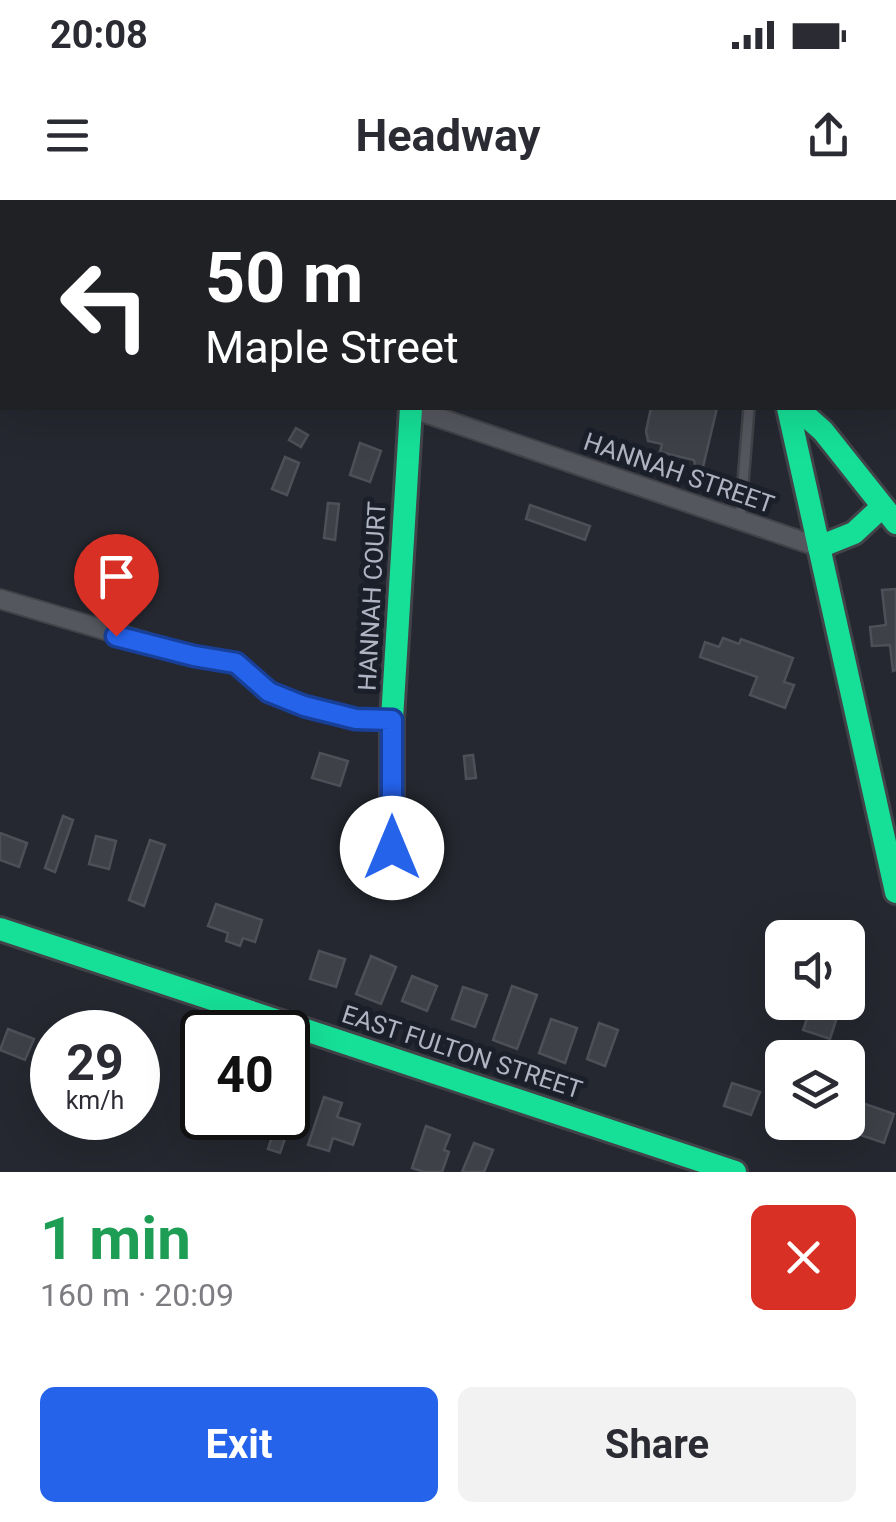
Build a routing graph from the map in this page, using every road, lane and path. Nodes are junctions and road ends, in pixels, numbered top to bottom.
1 (410, 410) edge
2 (416, 410) edge
3 (749, 410) edge
4 (788, 410) edge
5 (799, 410) edge
6 (889, 515) edge
7 (740, 520) junction
8 (819, 547) junction
9 (0, 599) edge
10 (392, 720) junction
11 (392, 848) dead end
12 (896, 892) edge
13 (0, 929) edge
14 (736, 1172) edge

1 - 10 street, HANNAH COURT
2 - 7 street, HANNAH STREET
3 - 7 lane
4 - 8 street
5 - 6 street
6 - 8 street
7 - 8 street, HANNAH STREET
8 - 12 street
9 - 10 street
10 - 11 street, HANNAH COURT
13 - 14 street, EAST FULTON STREET

